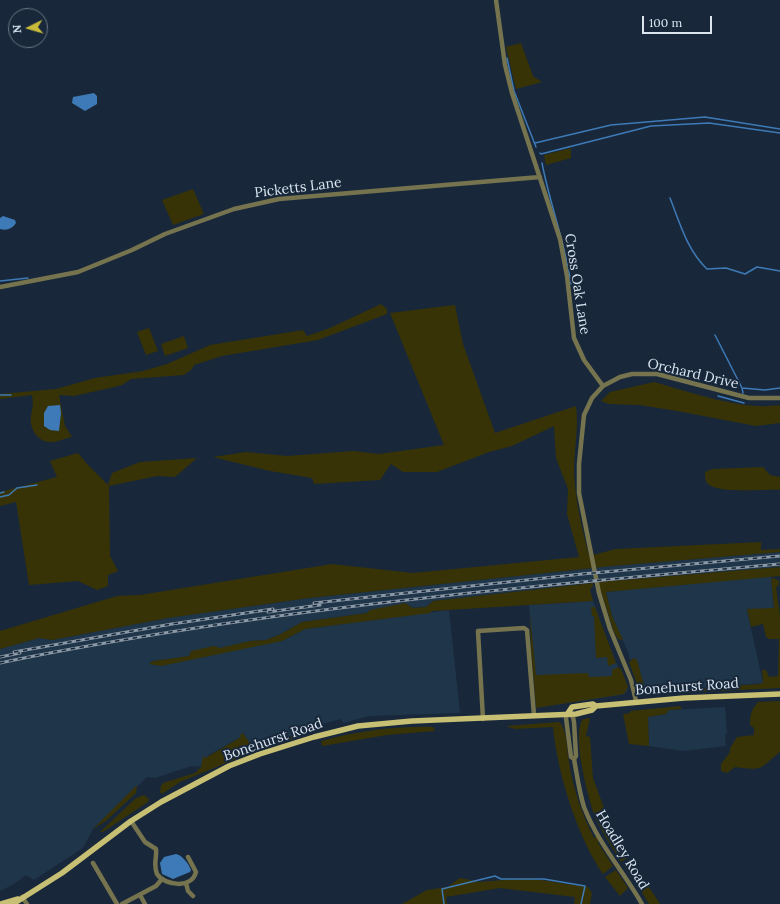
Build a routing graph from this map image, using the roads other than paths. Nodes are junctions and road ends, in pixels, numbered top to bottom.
1 (496, 0) edge
2 (540, 177) junction
3 (0, 287) edge
4 (603, 386) junction
5 (780, 398) edge
6 (780, 694) edge
7 (636, 701) junction
8 (568, 713) junction
9 (534, 716) junction
10 (483, 719) junction
11 (130, 821) junction
12 (188, 857) dead end
13 (93, 863) dead end
14 (162, 879) junction
15 (186, 883) junction
16 (140, 895) junction
17 (193, 896) dead end
18 (22, 898) junction
19 (1, 904) edge
20 (13, 904) edge
21 (27, 904) edge
22 (116, 904) edge
23 (122, 904) edge
24 (145, 904) edge
25 (642, 904) edge

1 - 2 street, Cross Oak Lane
2 - 3 street, Picketts Lane
2 - 4 street, Cross Oak Lane
4 - 5 street, Orchard Drive
4 - 7 street
6 - 7 main road, Bonehurst Road
7 - 8 main road, Bonehurst Road
8 - 9 main road, Bonehurst Road
8 - 25 street, Hoadley Road
9 - 10 main road, Bonehurst Road
9 - 10 street
10 - 11 main road, Bonehurst Road
11 - 14 street
11 - 18 main road, Bonehurst Road
12 - 15 street
13 - 22 street
14 - 15 street
14 - 16 street
15 - 17 street
16 - 23 street
16 - 24 street
18 - 19 main road, Bonehurst Road
18 - 20 main road, Bonehurst Road
18 - 21 street

